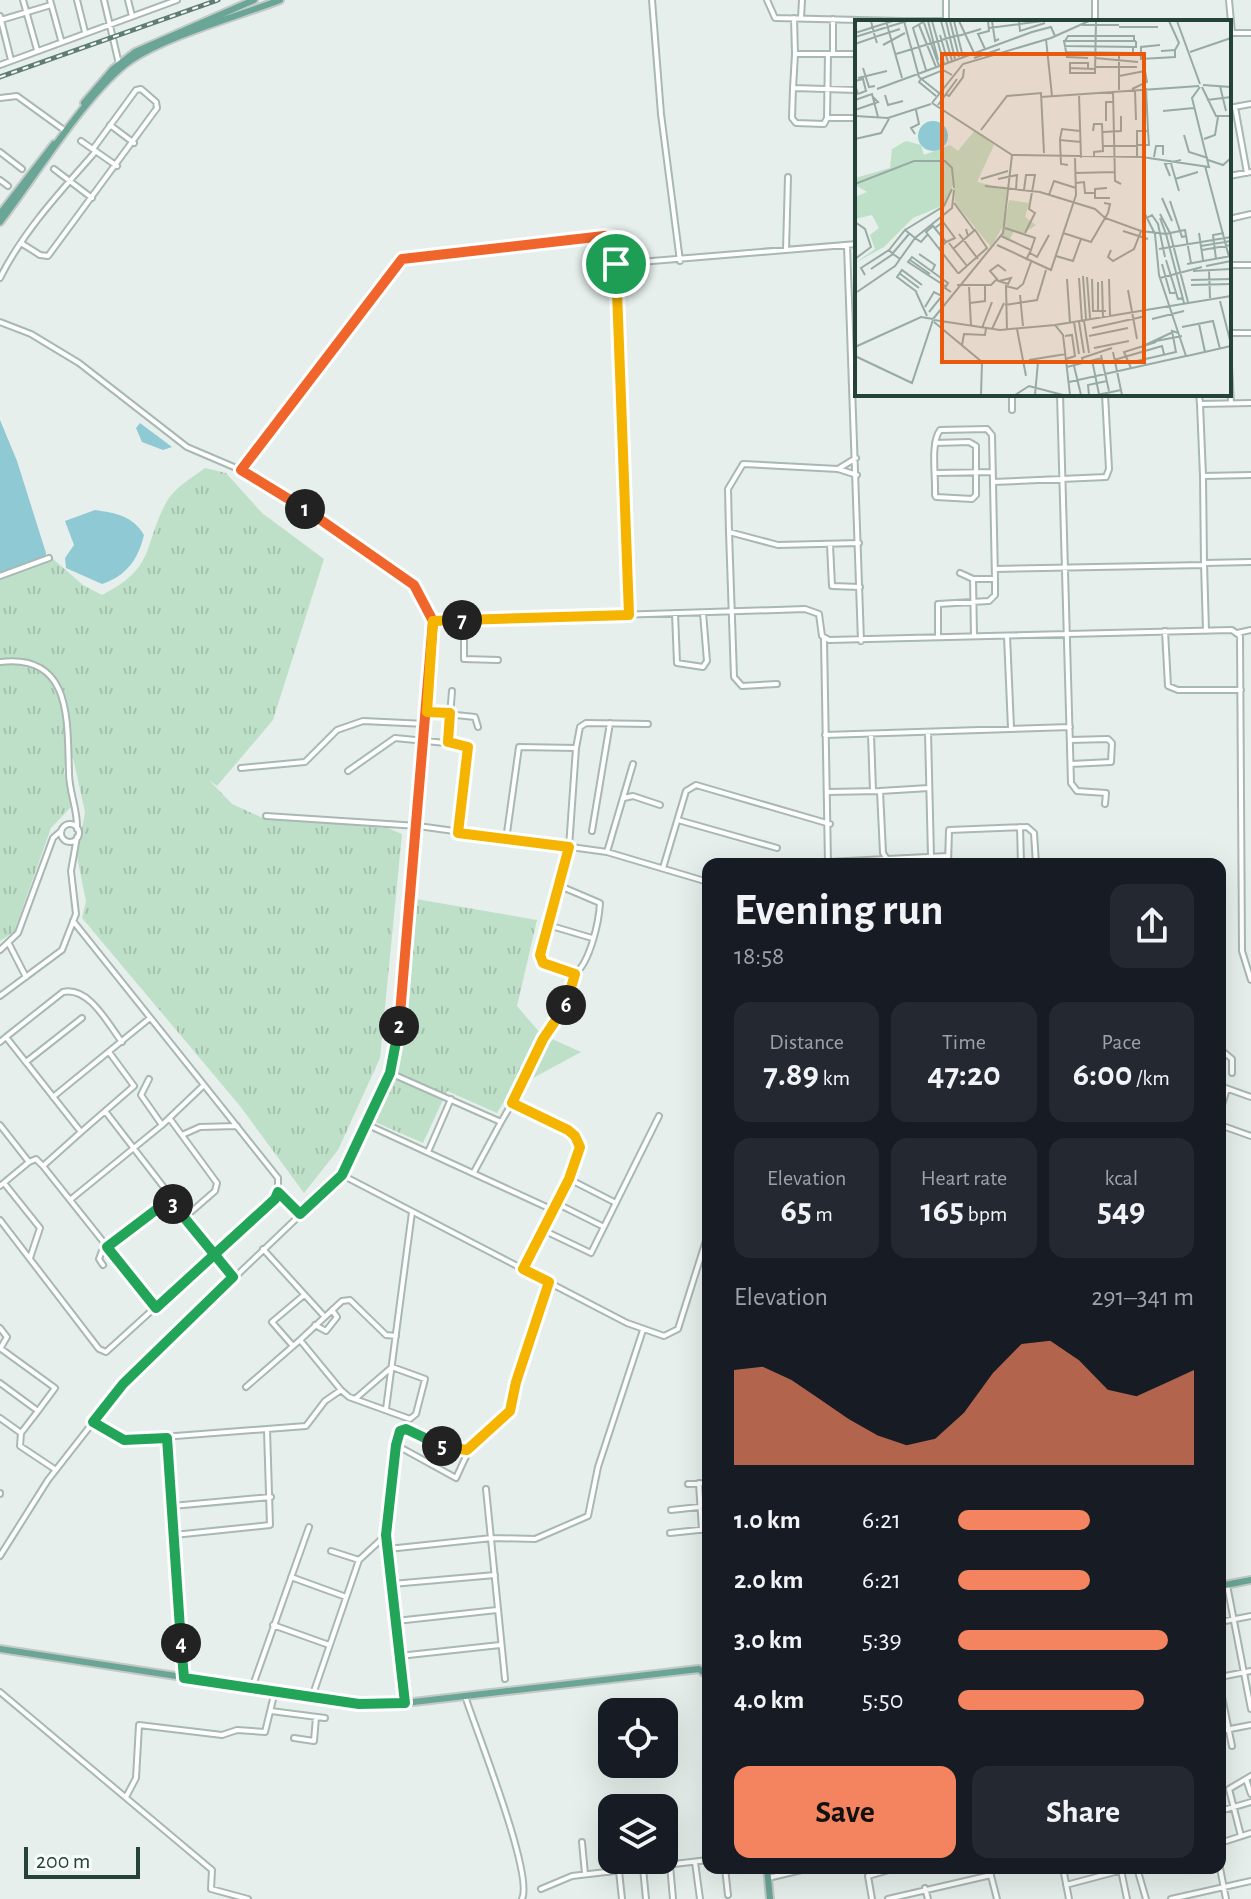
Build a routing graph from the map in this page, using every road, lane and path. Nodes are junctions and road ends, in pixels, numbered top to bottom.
1 (23, 0) edge
2 (77, 0) edge
3 (104, 0) edge
4 (128, 0) edge
5 (177, 0) edge
6 (254, 0) edge
7 (261, 0) edge
8 (278, 0) edge
9 (652, 0) edge
10 (767, 0) edge
11 (802, 0) edge
12 (1229, 0) edge
13 (51, 3) edge
14 (26, 13) junction
15 (132, 16) junction
16 (0, 18) edge
17 (794, 18) junction
18 (801, 19) junction
19 (833, 19) junction
20 (855, 20) edge
21 (1230, 20) edge
22 (109, 24) junction
23 (190, 30) junction
24 (85, 32) junction
25 (1251, 33) edge
26 (1231, 36) edge
27 (61, 41) junction
28 (37, 50) junction
29 (795, 54) junction
30 (831, 54) junction
31 (855, 54) edge
32 (12, 61) junction
33 (0, 65) edge
34 (120, 66) junction
35 (793, 88) junction
36 (827, 89) junction
37 (855, 90) edge
38 (0, 98) edge
39 (1251, 104) edge
40 (1232, 107) edge
41 (827, 118) junction
42 (855, 118) edge
43 (110, 125) junction
44 (64, 130) junction
45 (81, 141) dead end
46 (134, 144) junction
47 (95, 150) junction
48 (0, 152) edge
49 (117, 166) junction
50 (22, 169) dead end
51 (54, 169) dead end
52 (1249, 173) edge
53 (788, 177) dead end
54 (0, 180) edge
55 (69, 180) junction
56 (8, 186) dead end
57 (92, 198) junction
58 (0, 214) edge
59 (1251, 214) edge
60 (1231, 219) edge
61 (0, 222) edge
62 (21, 243) junction
63 (855, 244) edge
64 (847, 245) junction
65 (786, 251) junction
66 (680, 261) junction
67 (616, 264) junction
68 (0, 278) edge
69 (0, 322) edge
70 (1012, 396) edge
71 (1060, 396) edge
72 (1105, 396) edge
73 (1199, 396) edge
74 (1231, 396) edge
75 (1231, 403) junction
76 (1251, 403) edge
77 (1200, 404) junction
78 (1012, 410) dead end
79 (935, 443) junction
80 (856, 458) junction
81 (838, 469) junction
82 (241, 470) junction
83 (993, 472) junction
84 (936, 473) junction
85 (977, 473) junction
86 (857, 475) junction
87 (1251, 475) edge
88 (1203, 476) junction
89 (1062, 479) junction
90 (993, 482) junction
91 (729, 532) junction
92 (859, 543) junction
93 (830, 545) junction
94 (49, 558) dead end
95 (1251, 562) edge
96 (1204, 564) junction
97 (1064, 568) junction
98 (995, 569) junction
99 (960, 573) dead end
100 (0, 576) edge
101 (973, 579) junction
102 (995, 579) junction
103 (860, 587) junction
104 (973, 602) junction
105 (732, 612) junction
106 (675, 613) junction
107 (703, 613) junction
108 (629, 615) junction
109 (464, 620) junction
110 (433, 621) junction
111 (1251, 630) edge
112 (1165, 631) junction
113 (1206, 631) junction
114 (1067, 633) junction
115 (1237, 633) junction
116 (974, 636) junction
117 (1007, 636) junction
118 (938, 637) junction
119 (824, 639) junction
120 (861, 641) junction
121 (498, 660) dead end
122 (0, 662) edge
123 (777, 684) dead end
124 (1241, 690) junction
125 (452, 691) dead end
126 (427, 712) junction
127 (450, 713) junction
128 (610, 723) junction
129 (426, 724) junction
130 (648, 724) dead end
131 (478, 727) dead end
132 (1070, 727) junction
133 (1011, 728) junction
134 (928, 731) junction
135 (871, 733) junction
136 (825, 735) junction
137 (425, 739) junction
138 (1070, 740) junction
139 (448, 742) junction
140 (576, 748) junction
141 (633, 764) dead end
142 (1071, 764) junction
143 (241, 768) dead end
144 (348, 771) dead end
145 (929, 788) junction
146 (877, 791) junction
147 (827, 792) junction
148 (624, 798) junction
149 (1105, 804) dead end
150 (660, 805) dead end
151 (76, 814) junction
152 (266, 816) dead end
153 (678, 820) junction
154 (68, 824) junction
155 (830, 824) junction
156 (418, 826) junction
157 (1020, 827) junction
158 (77, 829) junction
159 (61, 831) junction
160 (592, 831) dead end
161 (458, 833) junction
162 (77, 837) junction
163 (64, 839) junction
164 (506, 840) junction
165 (70, 841) junction
166 (53, 845) junction
167 (569, 847) junction
168 (777, 848) dead end
169 (74, 852) junction
170 (607, 852) junction
171 (948, 856) joint
172 (931, 857) junction
173 (828, 858) edge
174 (886, 858) edge
175 (909, 858) edge
176 (1021, 858) edge
177 (1036, 858) edge
178 (663, 868) junction
179 (702, 880) edge
180 (560, 886) junction
181 (73, 921) junction
182 (548, 925) junction
183 (592, 938) junction
184 (9, 943) junction
185 (0, 950) edge
186 (575, 974) junction
187 (26, 977) junction
188 (1251, 980) edge
189 (0, 996) edge
190 (151, 1017) junction
191 (82, 1018) dead end
192 (6, 1037) junction
193 (0, 1042) edge
194 (122, 1042) junction
195 (109, 1052) junction
196 (1226, 1054) edge
197 (26, 1062) junction
198 (390, 1073) junction
199 (1232, 1073) dead end
200 (149, 1079) dead end
201 (204, 1085) junction
202 (134, 1086) junction
203 (1227, 1089) joint
204 (1226, 1092) edge
205 (141, 1095) junction
206 (53, 1097) junction
207 (1251, 1097) edge
208 (451, 1099) junction
209 (512, 1103) junction
210 (105, 1111) junction
211 (659, 1116) dead end
212 (170, 1119) junction
213 (501, 1122) junction
214 (0, 1125) edge
215 (162, 1125) junction
216 (368, 1125) junction
217 (237, 1126) junction
218 (1226, 1127) edge
219 (81, 1132) junction
220 (182, 1135) junction
221 (1251, 1136) edge
222 (132, 1150) junction
223 (428, 1152) junction
224 (29, 1162) junction
225 (43, 1166) junction
226 (474, 1173) junction
227 (342, 1175) junction
228 (569, 1179) junction
229 (2, 1184) edge
230 (278, 1192) junction
231 (70, 1200) junction
232 (170, 1200) junction
233 (556, 1203) junction
234 (616, 1203) junction
235 (553, 1210) junction
236 (412, 1212) junction
237 (300, 1214) junction
238 (184, 1218) junction
239 (0, 1220) edge
240 (604, 1227) junction
241 (543, 1230) junction
242 (107, 1247) junction
243 (263, 1249) junction
244 (214, 1254) junction
245 (702, 1256) edge
246 (30, 1259) junction
247 (103, 1265) dead end
248 (523, 1269) junction
249 (233, 1277) junction
250 (549, 1282) junction
251 (304, 1295) junction
252 (156, 1308) junction
253 (332, 1310) junction
254 (324, 1316) junction
255 (315, 1325) junction
256 (0, 1328) edge
257 (643, 1330) junction
258 (396, 1336) junction
259 (300, 1340) junction
260 (293, 1346) junction
261 (0, 1348) edge
262 (392, 1367) junction
263 (0, 1383) edge
264 (246, 1387) dead end
265 (341, 1390) junction
266 (355, 1399) junction
267 (386, 1409) junction
268 (38, 1411) junction
269 (0, 1418) edge
270 (93, 1422) junction
271 (267, 1430) junction
272 (21, 1433) junction
273 (167, 1438) junction
274 (396, 1445) junction
275 (470, 1447) junction
276 (56, 1470) junction
277 (699, 1483) joint
278 (688, 1484) dead end
279 (486, 1489) dead end
280 (271, 1497) junction
281 (172, 1506) junction
282 (700, 1507) junction
283 (671, 1510) dead end
284 (702, 1516) edge
285 (309, 1527) dead end
286 (702, 1530) edge
287 (670, 1533) dead end
288 (174, 1535) junction
289 (386, 1535) junction
290 (492, 1538) junction
291 (388, 1549) junction
292 (331, 1551) dead end
293 (0, 1556) edge
294 (359, 1560) junction
295 (495, 1575) junction
296 (291, 1577) junction
297 (1251, 1580) edge
298 (392, 1584) junction
299 (1226, 1586) edge
300 (1226, 1594) edge
301 (346, 1597) junction
302 (498, 1610) junction
303 (1251, 1616) edge
304 (1233, 1620) junction
305 (396, 1621) junction
306 (1226, 1621) edge
307 (273, 1625) junction
308 (329, 1645) junction
309 (501, 1645) junction
310 (0, 1649) edge
311 (399, 1656) junction
312 (699, 1669) junction
313 (702, 1669) edge
314 (702, 1671) edge
315 (1251, 1671) edge
316 (1244, 1672) junction
317 (1226, 1676) edge
318 (184, 1678) junction
319 (505, 1679) dead end
320 (252, 1688) junction
321 (275, 1691) junction
322 (0, 1692) edge
323 (465, 1696) junction
324 (312, 1697) junction
325 (1250, 1697) edge
326 (405, 1703) junction
327 (1251, 1709) edge
328 (271, 1711) junction
329 (316, 1717) junction
330 (325, 1718) dead end
331 (1226, 1718) edge
332 (1251, 1725) edge
333 (1228, 1729) junction
334 (294, 1738) dead end
335 (1232, 1746) dead end
336 (1249, 1778) edge
337 (1251, 1794) edge
338 (126, 1797) junction
339 (1251, 1802) edge
340 (1233, 1807) junction
341 (1226, 1809) edge
342 (1251, 1833) edge
343 (1241, 1836) junction
344 (1226, 1841) edge
345 (582, 1842) dead end
346 (702, 1861) edge
347 (695, 1862) junction
348 (678, 1864) edge
349 (598, 1873) edge
350 (585, 1874) junction
351 (619, 1874) edge
352 (644, 1874) edge
353 (671, 1874) edge
354 (726, 1874) edge
355 (768, 1874) edge
356 (783, 1874) edge
357 (875, 1874) edge
358 (1064, 1874) edge
359 (1106, 1874) edge
360 (1122, 1874) edge
361 (1139, 1874) edge
362 (1221, 1874) edge
363 (991, 1875) joint
364 (768, 1878) junction
365 (1251, 1881) edge
366 (1066, 1885) junction
367 (1224, 1887) junction
368 (925, 1888) junction
369 (541, 1889) dead end
370 (728, 1895) dead end
371 (248, 1899) edge
372 (522, 1899) edge
373 (622, 1899) edge
374 (646, 1899) edge
375 (673, 1899) edge
376 (700, 1899) edge
377 (770, 1899) edge
378 (872, 1899) edge
379 (888, 1899) edge
380 (928, 1899) edge
381 (997, 1899) edge
382 (1069, 1899) edge
383 (1127, 1899) edge
384 (1146, 1899) edge
385 (1171, 1899) edge
386 (1226, 1899) edge

1 - 14 street
2 - 24 street
3 - 22 street
4 - 15 street
5 - 15 street
6 - 23 main road
7 - 23 street
8 - 23 main road
9 - 66 street
10 - 17 street
11 - 18 street
12 - 21 street
13 - 14 street
13 - 27 street
14 - 16 street
14 - 28 street
15 - 22 street
16 - 32 street
17 - 18 street
17 - 29 street
18 - 19 street
19 - 20 street
19 - 30 street
22 - 24 street
22 - 34 street
23 - 34 main road
24 - 27 street
25 - 26 street
27 - 28 street
28 - 32 street
29 - 30 street
29 - 35 street
30 - 31 street
30 - 36 street
32 - 33 street
34 - 44 main road
34 - 61 main road
35 - 36 street
35 - 41 street
36 - 37 street
36 - 41 street
38 - 44 street
39 - 40 street
40 - 52 street
41 - 42 street
43 - 46 street
43 - 46 street
43 - 47 street
44 - 58 main road
45 - 47 street
46 - 49 street
47 - 49 street
47 - 55 street
48 - 50 street
49 - 57 street
51 - 55 street
53 - 65 street
54 - 56 street
55 - 57 street
55 - 62 street
57 - 62 street
59 - 60 street
62 - 68 street
63 - 64 street
64 - 65 street
64 - 80 street
65 - 66 street
66 - 67 street
67 - 82 street
67 - 108 street
69 - 82 street
70 - 78 street
71 - 89 street
72 - 89 street
73 - 77 street
74 - 75 street
75 - 76 street
75 - 77 street
77 - 88 street
79 - 83 street
79 - 84 street
79 - 85 street
80 - 81 street
80 - 86 street
81 - 86 street
81 - 91 street
82 - 110 street
83 - 85 street
83 - 90 street
84 - 85 street
84 - 85 street
86 - 92 street
87 - 88 street
88 - 96 street
89 - 90 street
89 - 97 street
90 - 98 street
91 - 93 street
91 - 105 street
92 - 93 street
92 - 103 street
93 - 103 street
94 - 100 street
95 - 96 street
96 - 97 street
96 - 113 street
97 - 98 street
97 - 114 street
98 - 102 street
99 - 101 street
101 - 102 street
101 - 104 street
102 - 104 street
103 - 120 street
104 - 116 street
104 - 118 street
105 - 107 street
105 - 119 street
105 - 123 street
106 - 107 street
106 - 107 street
106 - 108 street
108 - 109 street
109 - 110 street
109 - 121 street
110 - 126 street
111 - 115 street
112 - 113 street
112 - 114 street
112 - 124 street
113 - 115 street
114 - 117 street
114 - 132 street
115 - 124 street
116 - 117 street
116 - 118 street
117 - 133 street
118 - 120 street
119 - 120 street
119 - 136 street
122 - 151 street
124 - 188 street
125 - 127 street
126 - 127 street
126 - 129 street
127 - 131 street
127 - 139 street
128 - 130 street
128 - 140 street
128 - 160 street
129 - 137 street
129 - 143 street
132 - 133 street
132 - 138 street
133 - 134 street
134 - 135 street
134 - 145 street
135 - 136 street
135 - 146 street
136 - 147 street
137 - 139 street
137 - 144 street
137 - 156 street
138 - 142 street
138 - 142 street
139 - 161 street
140 - 164 street
140 - 167 street
141 - 148 street
142 - 149 street
145 - 146 street
145 - 172 street
146 - 147 street
146 - 174 street
147 - 155 street
148 - 150 street
148 - 170 street
151 - 154 street
151 - 158 street
152 - 156 street
153 - 155 street
153 - 168 street
153 - 178 street
154 - 158 street
154 - 159 street
155 - 173 street
156 - 161 street
156 - 198 street
157 - 171 street
157 - 176 street
157 - 177 street
158 - 162 street
159 - 163 street
159 - 166 street
161 - 164 street
162 - 165 street
162 - 169 street
163 - 165 street
163 - 166 street
164 - 167 street
165 - 169 street
166 - 184 street
167 - 170 street
167 - 180 street
169 - 181 street
170 - 178 street
171 - 172 street
172 - 175 street
178 - 179 street
180 - 182 street
180 - 183 street
181 - 187 street
181 - 190 street
182 - 183 street
182 - 186 street
183 - 186 street
184 - 185 street
184 - 187 street
186 - 209 street
187 - 189 street
190 - 194 street
190 - 201 street
191 - 197 street
192 - 193 street
192 - 194 street
192 - 197 street
194 - 195 street
195 - 202 street
195 - 206 street
196 - 199 street
197 - 206 street
198 - 208 street
198 - 216 street
200 - 205 street
201 - 212 street
201 - 217 street
202 - 205 street
202 - 210 street
203 - 204 street
203 - 207 street
205 - 215 street
206 - 219 street
208 - 213 street
208 - 223 street
209 - 213 street
209 - 228 street
210 - 219 street
210 - 222 street
211 - 234 street
212 - 215 street
212 - 220 street
213 - 226 street
214 - 224 street
215 - 222 street
216 - 223 street
216 - 227 street
217 - 220 street
217 - 230 street
218 - 221 street
219 - 225 street
220 - 238 street
222 - 231 street
222 - 232 street
223 - 226 street
224 - 225 street
224 - 229 street
225 - 231 street
226 - 235 street
227 - 236 street
227 - 237 street
228 - 233 street
228 - 234 street
229 - 246 street
230 - 237 street
230 - 244 street
231 - 242 street
232 - 238 street
232 - 242 street
233 - 235 street
233 - 240 street
234 - 240 street
235 - 241 street
236 - 248 street
236 - 258 street
237 - 243 street
238 - 244 street
239 - 246 street
240 - 241 street
241 - 248 street
242 - 247 street
242 - 252 street
243 - 249 street
243 - 251 street
244 - 249 street
244 - 252 street
245 - 257 street
246 - 252 street
248 - 250 street
249 - 270 street
250 - 257 street
250 - 275 street
251 - 254 street
251 - 260 street
253 - 254 street
253 - 255 street
253 - 258 street
254 - 255 street
255 - 259 street
256 - 261 street
257 - 290 street
258 - 262 street
259 - 260 street
259 - 265 street
260 - 264 street
261 - 268 street
262 - 266 street
262 - 267 street
262 - 267 street
263 - 268 street
265 - 266 street
265 - 271 street
266 - 267 street
268 - 272 street
269 - 272 street
270 - 273 street
270 - 276 street
271 - 273 street
271 - 280 street
272 - 276 street
273 - 281 street
274 - 275 street
274 - 275 street
274 - 289 street
276 - 293 street
277 - 278 street
277 - 282 street
279 - 290 street
280 - 281 street
280 - 288 street
281 - 288 street
282 - 283 street
282 - 284 street
285 - 296 street
286 - 287 street
288 - 318 street
289 - 291 street
289 - 294 street
290 - 291 street
290 - 295 street
291 - 298 street
292 - 294 street
294 - 301 street
295 - 298 street
295 - 302 street
296 - 301 street
296 - 307 street
297 - 299 main road
298 - 305 street
300 - 304 street
301 - 308 street
302 - 305 street
302 - 309 street
303 - 304 street
304 - 306 street
304 - 316 street
305 - 311 street
307 - 308 street
307 - 320 street
308 - 324 street
309 - 311 street
309 - 319 street
310 - 318 main road
311 - 326 street
312 - 313 main road
312 - 314 main road
312 - 323 main road
315 - 316 street
316 - 317 street
316 - 325 street
318 - 320 main road
320 - 321 main road
321 - 324 main road
321 - 328 street
322 - 338 street
323 - 326 main road
323 - 372 street
324 - 326 main road
325 - 327 street
328 - 329 street
328 - 338 street
329 - 330 street
329 - 334 street
331 - 333 street
332 - 333 street
333 - 335 street
336 - 337 street
336 - 340 street
338 - 371 street
339 - 340 street
340 - 341 street
340 - 343 street
342 - 343 street
343 - 344 street
345 - 350 street
346 - 347 street
347 - 348 street
347 - 376 street
349 - 350 street
350 - 369 street
351 - 373 street
352 - 374 street
353 - 375 street
354 - 370 street
355 - 364 main road
356 - 364 street
357 - 378 street
358 - 366 street
359 - 366 street
360 - 383 street
361 - 384 street
362 - 367 street
363 - 368 street
363 - 381 street
364 - 377 main road
365 - 367 street
366 - 382 street
367 - 385 street
367 - 386 street
368 - 379 street
368 - 380 street

